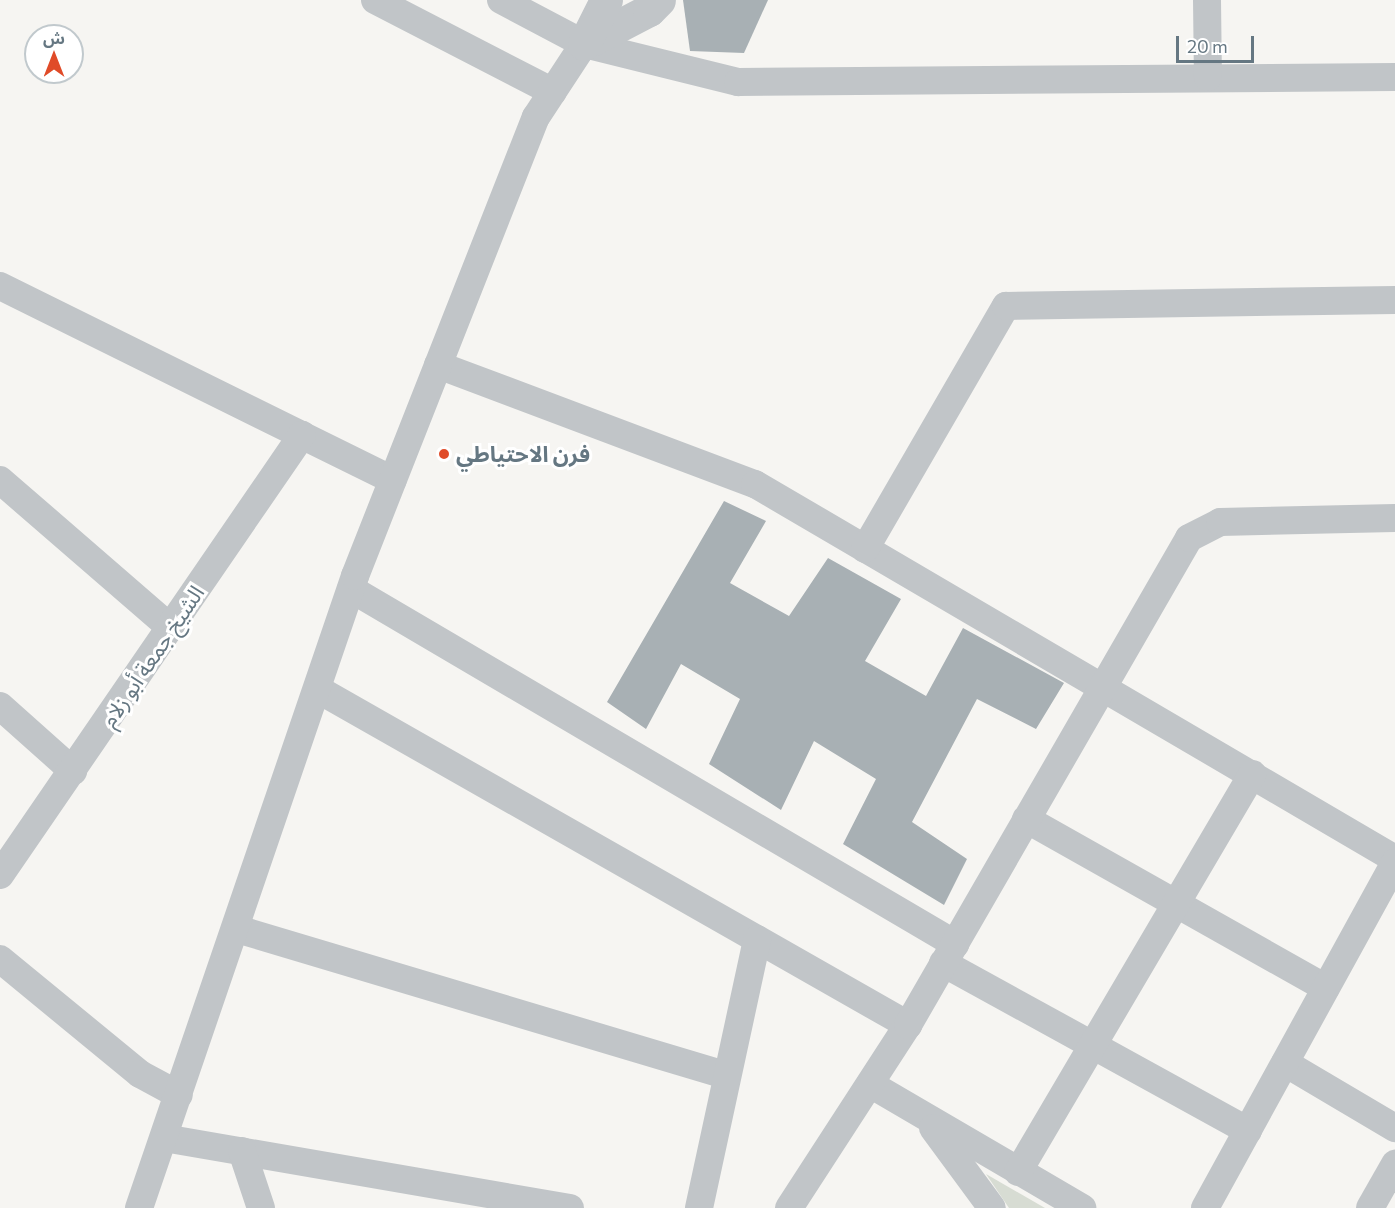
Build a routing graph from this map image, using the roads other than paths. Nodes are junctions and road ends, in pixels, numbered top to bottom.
1 (375, 0) edge
2 (501, 0) edge
3 (606, 0) edge
4 (659, 0) edge
5 (1207, 0) edge
6 (584, 44) junction
7 (1208, 77) junction
8 (1395, 77) edge
9 (553, 92) junction
10 (0, 286) edge
11 (1395, 300) edge
12 (438, 365) junction
13 (302, 435) junction
14 (0, 480) edge
15 (393, 480) junction
16 (1395, 518) edge
17 (865, 549) junction
18 (351, 589) junction
19 (171, 628) junction
20 (1102, 687) junction
21 (319, 690) junction
22 (0, 706) edge
23 (73, 771) junction
24 (1252, 774) junction
25 (1026, 819) junction
26 (1395, 861) edge
27 (2, 866) edge
28 (1176, 904) junction
29 (237, 929) junction
30 (757, 939) junction
31 (949, 953) junction
32 (0, 959) edge
33 (1326, 988) junction
34 (908, 1024) junction
35 (1093, 1045) junction
36 (1285, 1063) junction
37 (725, 1075) junction
38 (870, 1084) junction
39 (179, 1095) junction
40 (926, 1119) junction
41 (1395, 1128) edge
42 (1248, 1131) junction
43 (164, 1138) junction
44 (242, 1150) junction
45 (1395, 1164) edge
46 (1018, 1172) junction
47 (139, 1208) edge
48 (261, 1208) edge
49 (570, 1208) edge
50 (699, 1208) edge
51 (789, 1208) edge
52 (992, 1208) edge
53 (1082, 1208) edge
54 (1205, 1208) edge
55 (1370, 1208) edge

1 - 9 street
2 - 6 street
3 - 6 street
4 - 6 street
5 - 7 street
6 - 7 street
6 - 9 street
7 - 8 street
9 - 12 street
10 - 13 street
11 - 17 street
12 - 15 street
12 - 17 street
13 - 15 street
13 - 19 street, الشيخ جمعة أبو زلام
14 - 19 street
15 - 18 street
16 - 20 street
17 - 20 street
18 - 21 street
18 - 31 street
19 - 23 street, الشيخ جمعة أبو زلام
20 - 24 street
20 - 25 street
21 - 29 street
21 - 30 street
22 - 23 street
23 - 27 street, الشيخ جمعة أبو زلام
24 - 26 street
24 - 28 street
25 - 28 street
25 - 31 street
26 - 33 street
28 - 33 street
28 - 35 street
29 - 37 street
29 - 39 street
30 - 34 street
30 - 37 street
31 - 34 street
31 - 35 street
32 - 39 street
33 - 36 street
34 - 38 street
35 - 42 street
35 - 46 street
36 - 41 street
36 - 42 street
37 - 50 street
38 - 40 street
38 - 51 street
39 - 43 street
40 - 46 street
40 - 52 street
42 - 54 street
43 - 44 street
43 - 47 street
44 - 48 street
44 - 49 street
45 - 55 street
46 - 53 street

